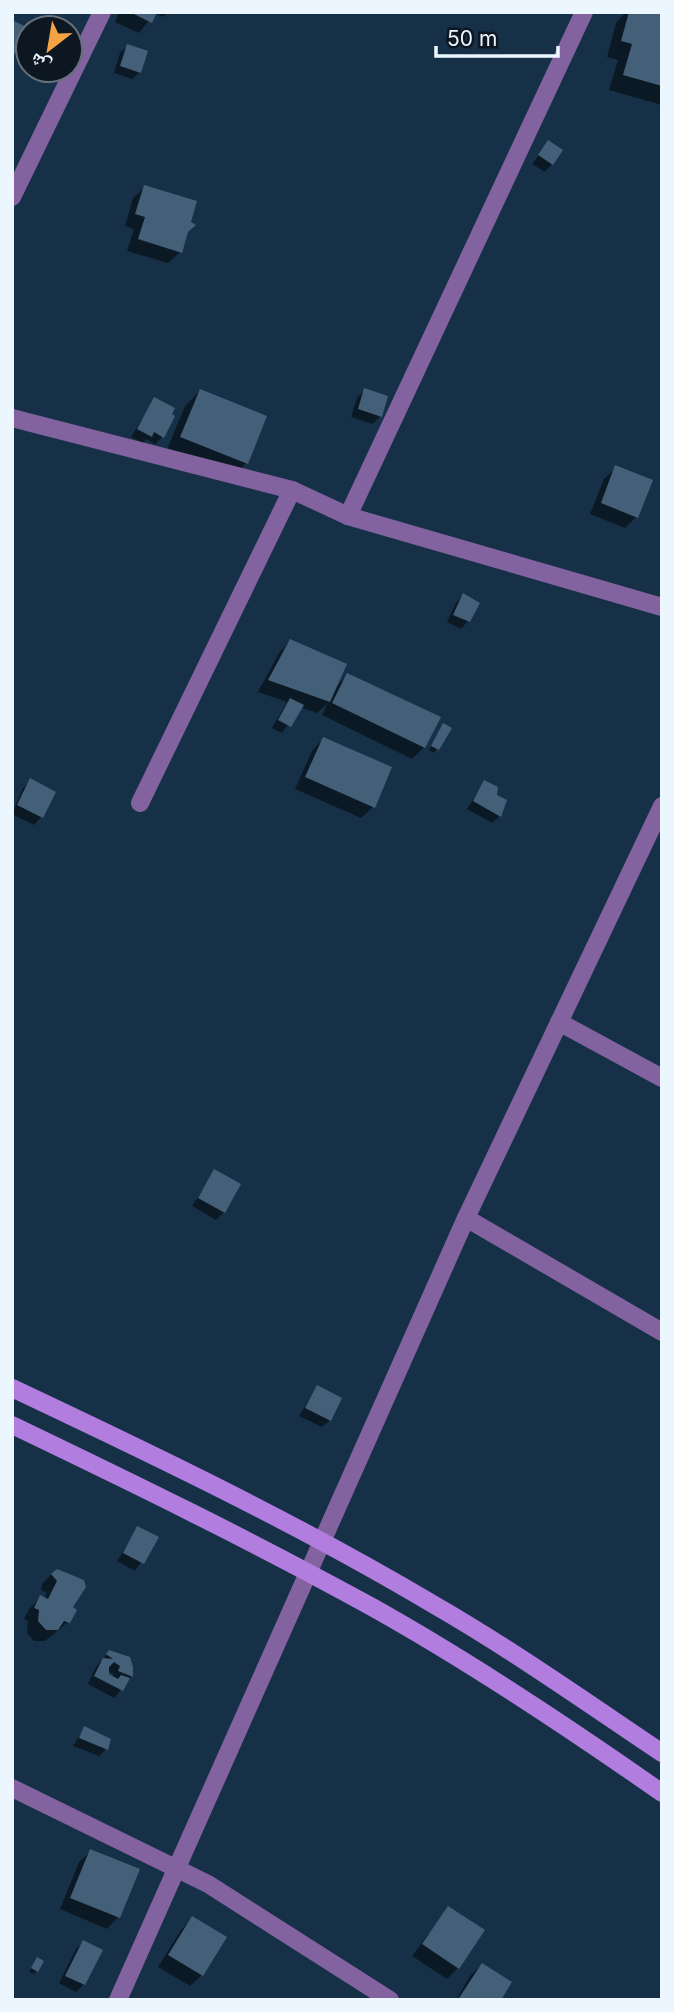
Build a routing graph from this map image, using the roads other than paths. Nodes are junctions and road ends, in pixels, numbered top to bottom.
1 (102, 12) edge
2 (584, 12) edge
3 (12, 197) edge
4 (12, 418) edge
5 (292, 490) junction
6 (348, 516) junction
7 (662, 607) edge
8 (140, 803) dead end
9 (662, 806) edge
10 (559, 1022) junction
11 (662, 1078) edge
12 (466, 1217) junction
13 (662, 1332) edge
14 (12, 1388) edge
15 (12, 1425) edge
16 (322, 1541) junction
17 (308, 1572) junction
18 (662, 1754) edge
19 (12, 1788) edge
20 (662, 1793) edge
21 (177, 1869) junction
22 (118, 2000) edge
23 (390, 2000) edge

1 - 3 street
2 - 6 street
4 - 5 street
5 - 6 street
5 - 8 street
6 - 7 street
9 - 10 street
10 - 11 street
10 - 12 street
12 - 13 street
12 - 16 street
14 - 16 main road
15 - 17 main road
16 - 17 street
16 - 18 main road
17 - 20 main road
17 - 21 street
19 - 21 street
21 - 22 street
21 - 23 street

